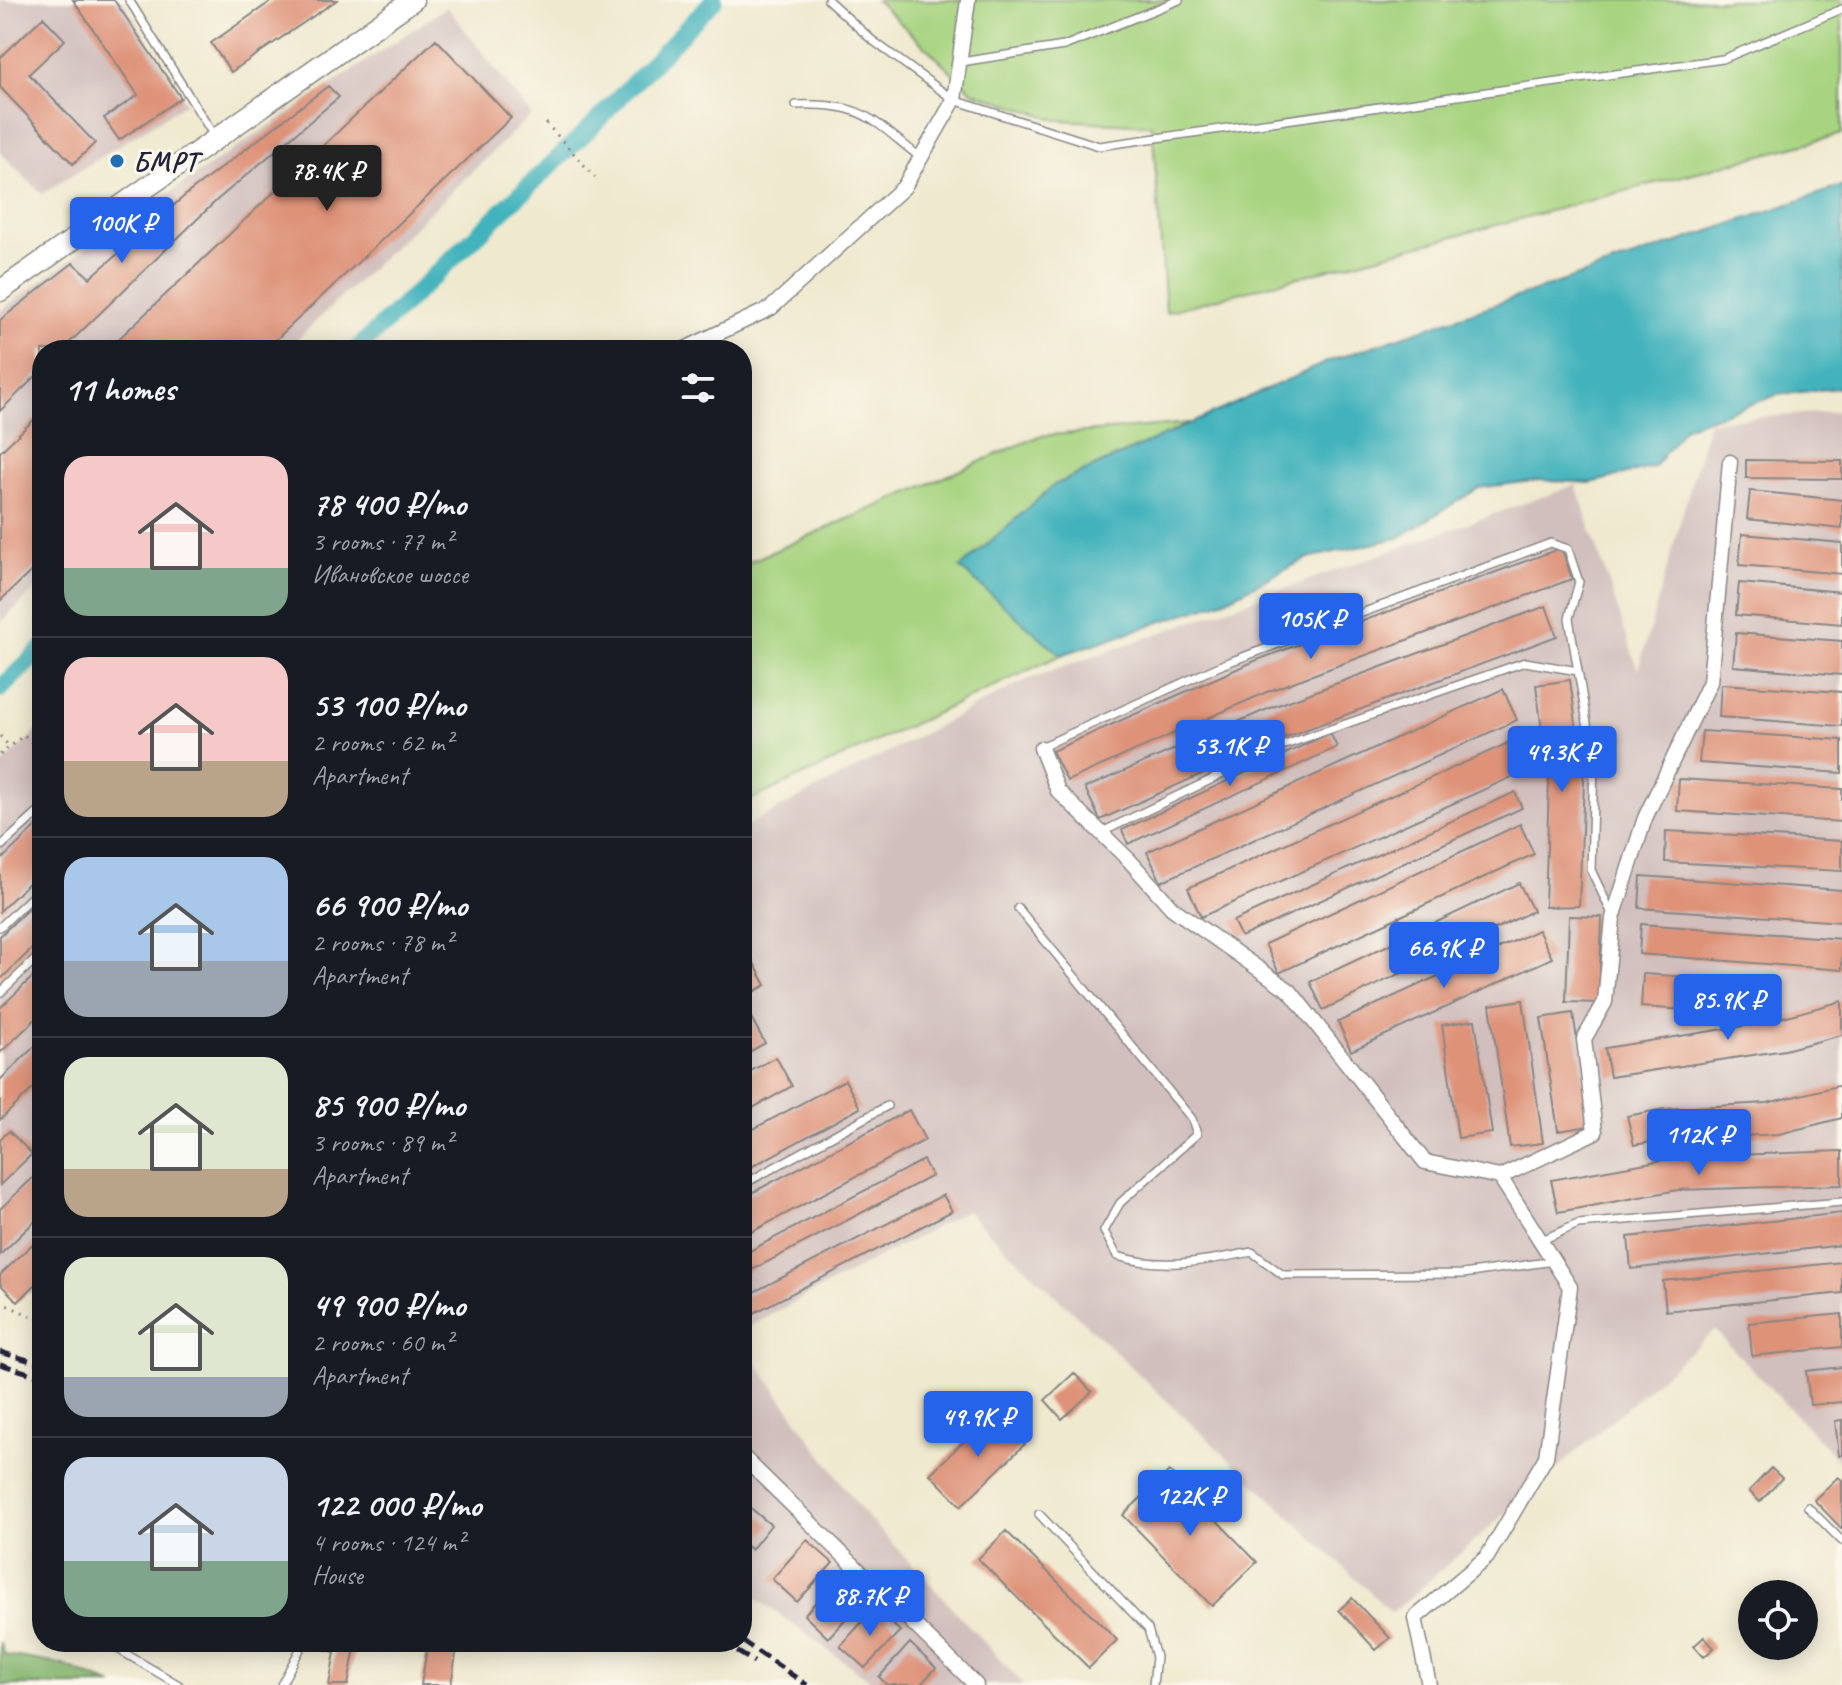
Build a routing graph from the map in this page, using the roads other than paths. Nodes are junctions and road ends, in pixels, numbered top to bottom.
1 (129, 0) edge
2 (413, 0) edge
3 (828, 0) edge
4 (968, 0) edge
5 (1179, 0) edge
6 (1842, 9) edge
7 (961, 62) junction
8 (954, 100) junction
9 (796, 105) dead end
10 (215, 138) junction
11 (921, 158) junction
12 (0, 291) edge
13 (704, 340) edge
14 (1730, 462) dead end
15 (1578, 671) junction
16 (1041, 748) joint
17 (32, 818) edge
18 (1099, 833) junction
19 (0, 847) edge
20 (32, 897) edge
21 (1018, 908) dead end
22 (1613, 918) junction
23 (0, 927) edge
24 (32, 963) edge
25 (0, 993) edge
26 (887, 1106) dead end
27 (1500, 1177) junction
28 (752, 1180) edge
29 (1842, 1202) edge
30 (1540, 1241) junction
31 (1554, 1261) junction
32 (752, 1466) edge
33 (1808, 1507) dead end
34 (1039, 1514) dead end
35 (1842, 1541) edge
36 (123, 1652) edge
37 (299, 1652) edge
38 (179, 1685) edge
39 (281, 1685) edge
40 (976, 1685) edge
41 (1153, 1685) edge
42 (1429, 1685) edge

1 - 10 lane
2 - 10 street
3 - 8 lane
4 - 7 street
5 - 7 lane
6 - 8 lane
7 - 8 street
8 - 11 street
9 - 11 lane
10 - 12 street
11 - 13 street
14 - 22 street
15 - 16 lane
15 - 18 lane
15 - 22 lane
16 - 18 street
17 - 19 lane
18 - 27 street
20 - 23 lane
21 - 31 lane
22 - 27 street
24 - 25 lane
26 - 28 lane
27 - 30 street
29 - 30 lane
30 - 31 street
31 - 42 street
32 - 40 street
33 - 35 lane
34 - 41 lane
36 - 38 lane
37 - 39 lane

